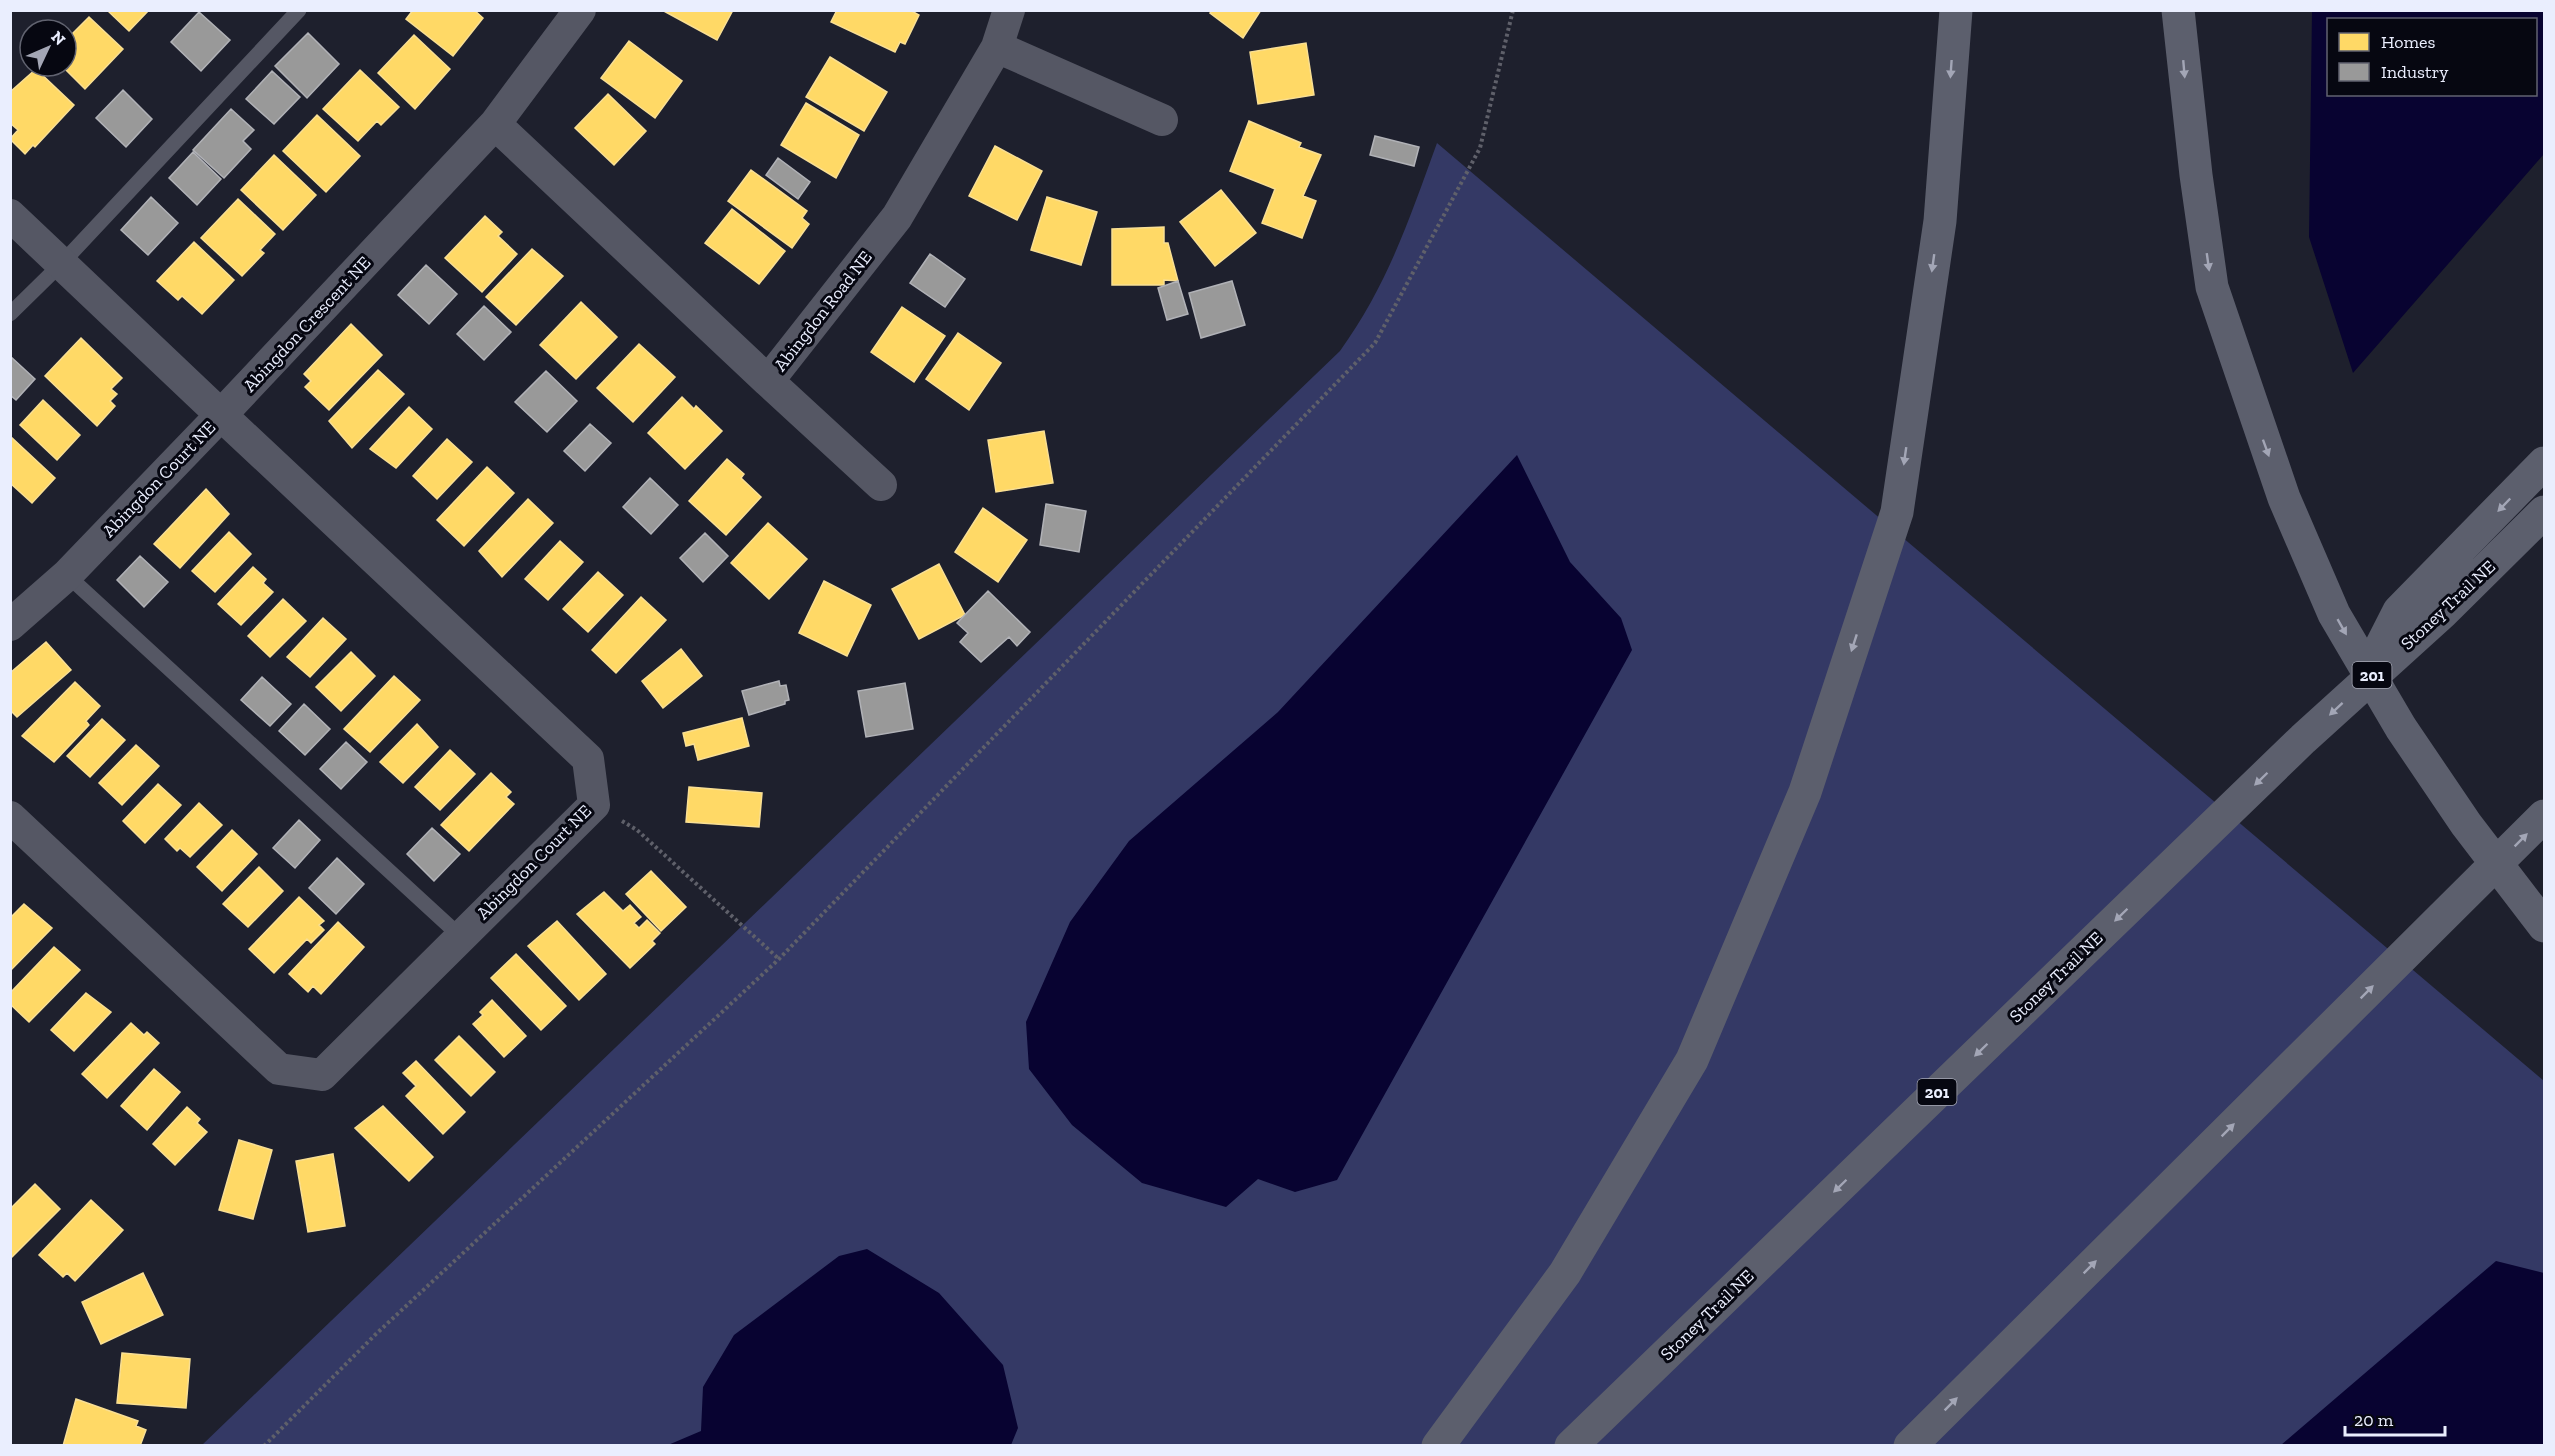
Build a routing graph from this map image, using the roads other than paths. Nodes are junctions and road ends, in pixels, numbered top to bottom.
1 (299, 10) edge
2 (580, 10) edge
3 (1010, 10) edge
4 (1956, 10) edge
5 (2178, 10) edge
6 (997, 47) junction
7 (1162, 120) dead end
8 (495, 124) junction
9 (10, 215) edge
10 (62, 263) junction
11 (10, 314) edge
12 (768, 381) junction
13 (221, 415) junction
14 (2544, 464) edge
15 (881, 485) dead end
16 (2544, 512) edge
17 (67, 575) junction
18 (10, 625) edge
19 (2361, 686) junction
20 (2544, 816) edge
21 (10, 817) edge
22 (2544, 926) edge
23 (460, 936) junction
24 (1438, 1446) edge
25 (1571, 1446) edge
26 (1910, 1446) edge

1 - 10 lane
2 - 8 street, Abingdon Crescent NE
3 - 6 street, Abingdon Road NE
4 -> 24 highway
5 -> 22 highway
6 - 7 street
6 - 12 street, Abingdon Road NE
8 - 12 street, Abingdon Road NE
8 - 13 street, Abingdon Crescent NE
9 - 10 street
10 - 11 lane
10 - 13 street
12 - 15 street
13 - 17 street, Abingdon Court NE
13 - 23 street, Abingdon Court NE
14 -> 19 highway
16 - 19 highway, Stoney Trail NE / 201
17 - 18 street, Abingdon Court NE
17 - 23 lane
19 -> 25 highway, Stoney Trail NE / 201
26 -> 20 highway
21 - 23 street, Abingdon Court NE

